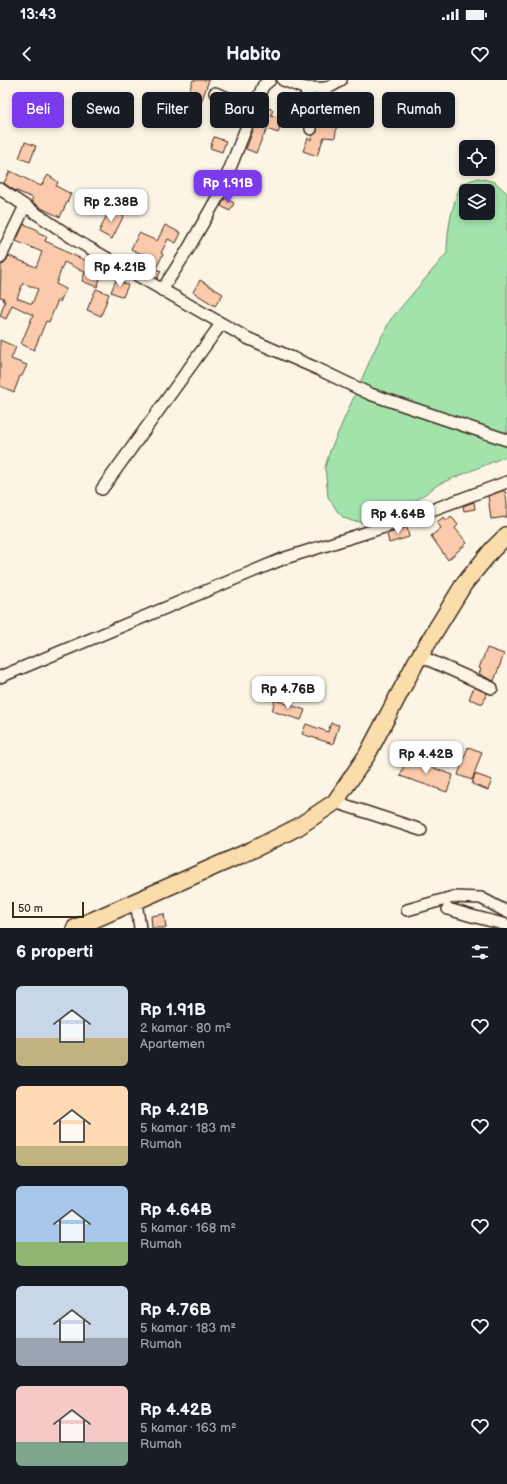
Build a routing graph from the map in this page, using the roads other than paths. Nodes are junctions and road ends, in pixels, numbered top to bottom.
1 (270, 80) edge
2 (283, 80) edge
3 (341, 80) edge
4 (304, 88) junction
5 (261, 92) edge
6 (246, 128) edge
7 (311, 129) dead end
8 (0, 189) edge
9 (25, 206) junction
10 (0, 258) edge
11 (162, 290) junction
12 (221, 324) junction
13 (507, 440) edge
14 (507, 482) edge
15 (102, 488) dead end
16 (507, 535) edge
17 (420, 656) junction
18 (0, 677) edge
19 (492, 688) dead end
20 (335, 802) junction
21 (421, 830) dead end
22 (136, 902) junction
23 (448, 909) dead end
24 (407, 910) dead end
25 (507, 912) edge
26 (507, 925) edge
27 (75, 928) edge
28 (140, 928) edge

1 - 5 street
2 - 4 street
3 - 4 street
4 - 7 street
6 - 11 street
8 - 9 street
9 - 10 street
9 - 11 street
11 - 12 street
12 - 13 street
12 - 15 street
14 - 18 street
16 - 17 highway
17 - 19 street
17 - 20 highway
20 - 21 street
20 - 22 highway
22 - 27 highway
22 - 28 street
23 - 26 street
24 - 25 street

